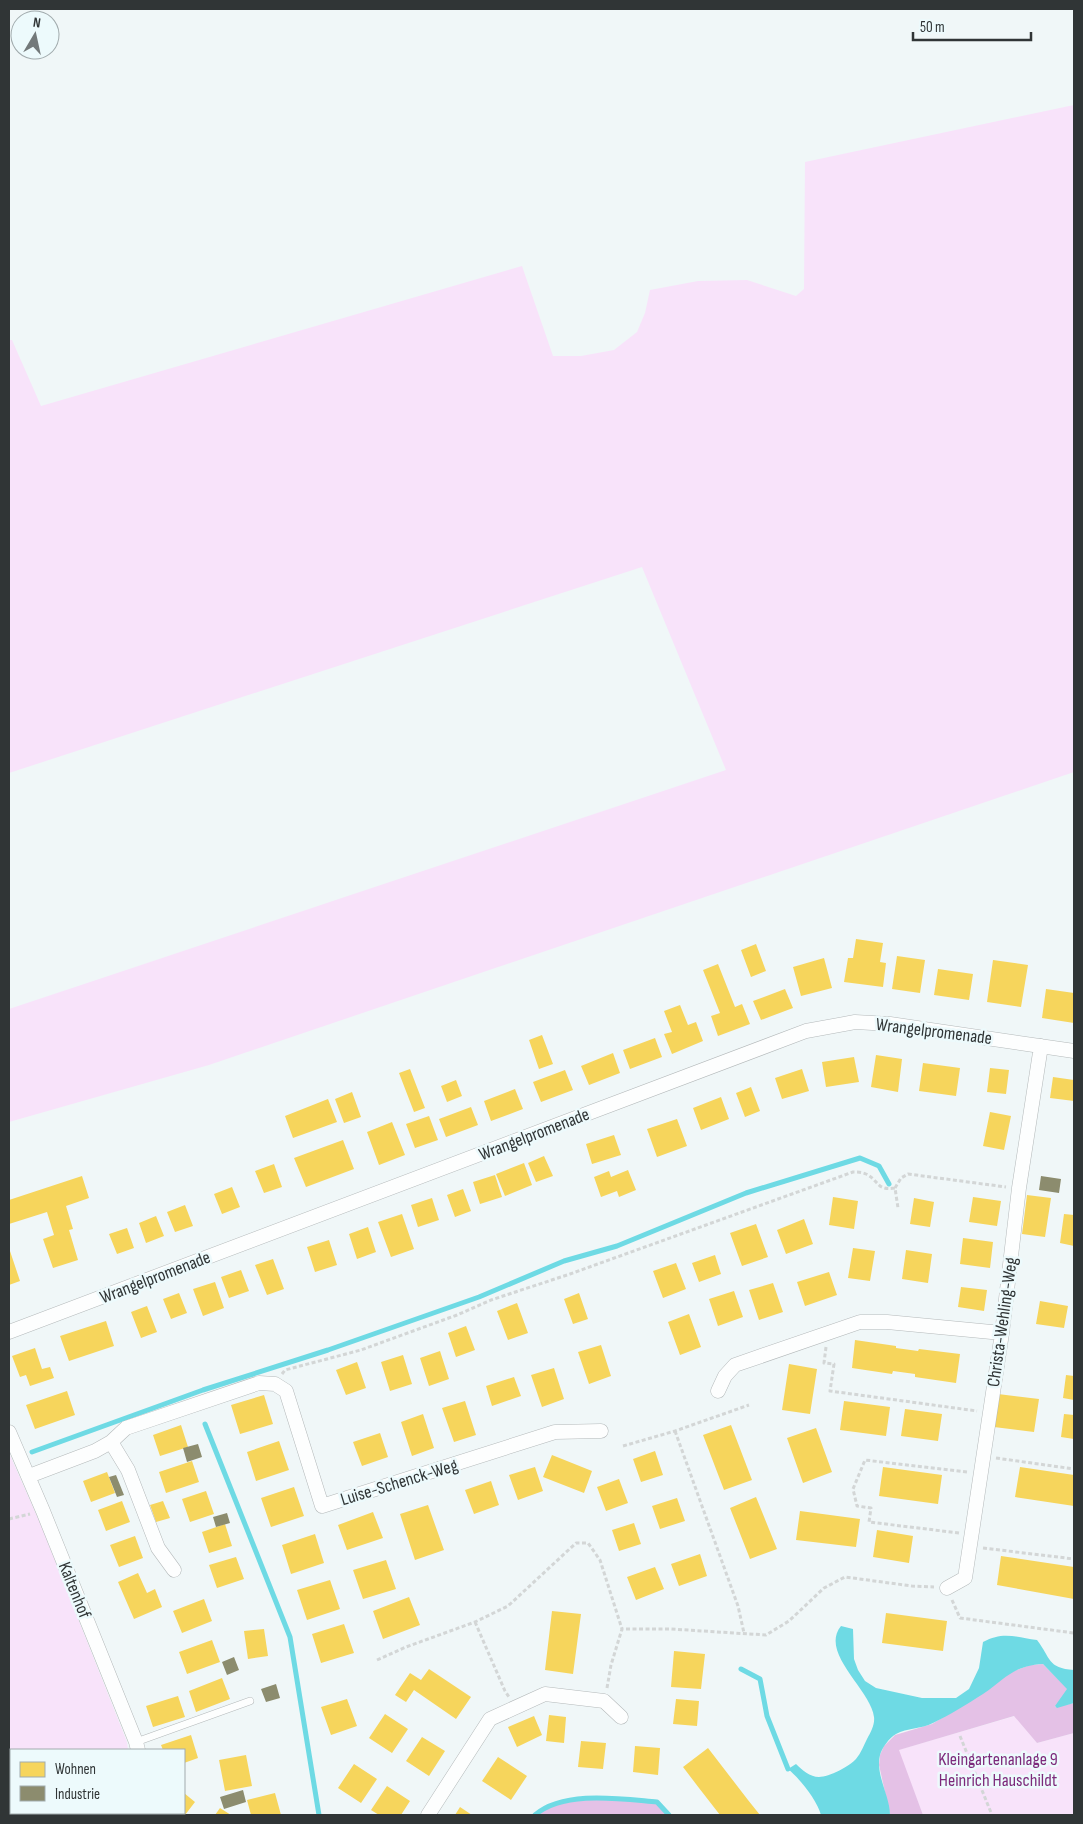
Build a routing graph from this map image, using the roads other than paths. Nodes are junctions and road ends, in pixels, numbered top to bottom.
1 (1041, 1046) junction
2 (1074, 1050) edge
3 (9, 1332) edge
4 (1002, 1334) junction
5 (718, 1391) dead end
6 (601, 1431) dead end
7 (9, 1432) edge
8 (111, 1442) junction
9 (29, 1476) junction
10 (174, 1570) dead end
11 (947, 1588) road end
12 (250, 1701) dead end
13 (621, 1717) dead end
14 (137, 1746) edge
15 (428, 1815) edge

1 - 2 street, Wrangelpromenade
1 - 3 street, Wrangelpromenade
1 - 4 street, Christa-Wehling-Weg
4 - 5 street
4 - 11 street, Christa-Wehling-Weg
6 - 8 street, Luise-Schenck-Weg
7 - 9 street, Kaltenhof
8 - 9 street
8 - 10 street
9 - 14 street, Kaltenhof
12 - 14 lane
13 - 15 street

